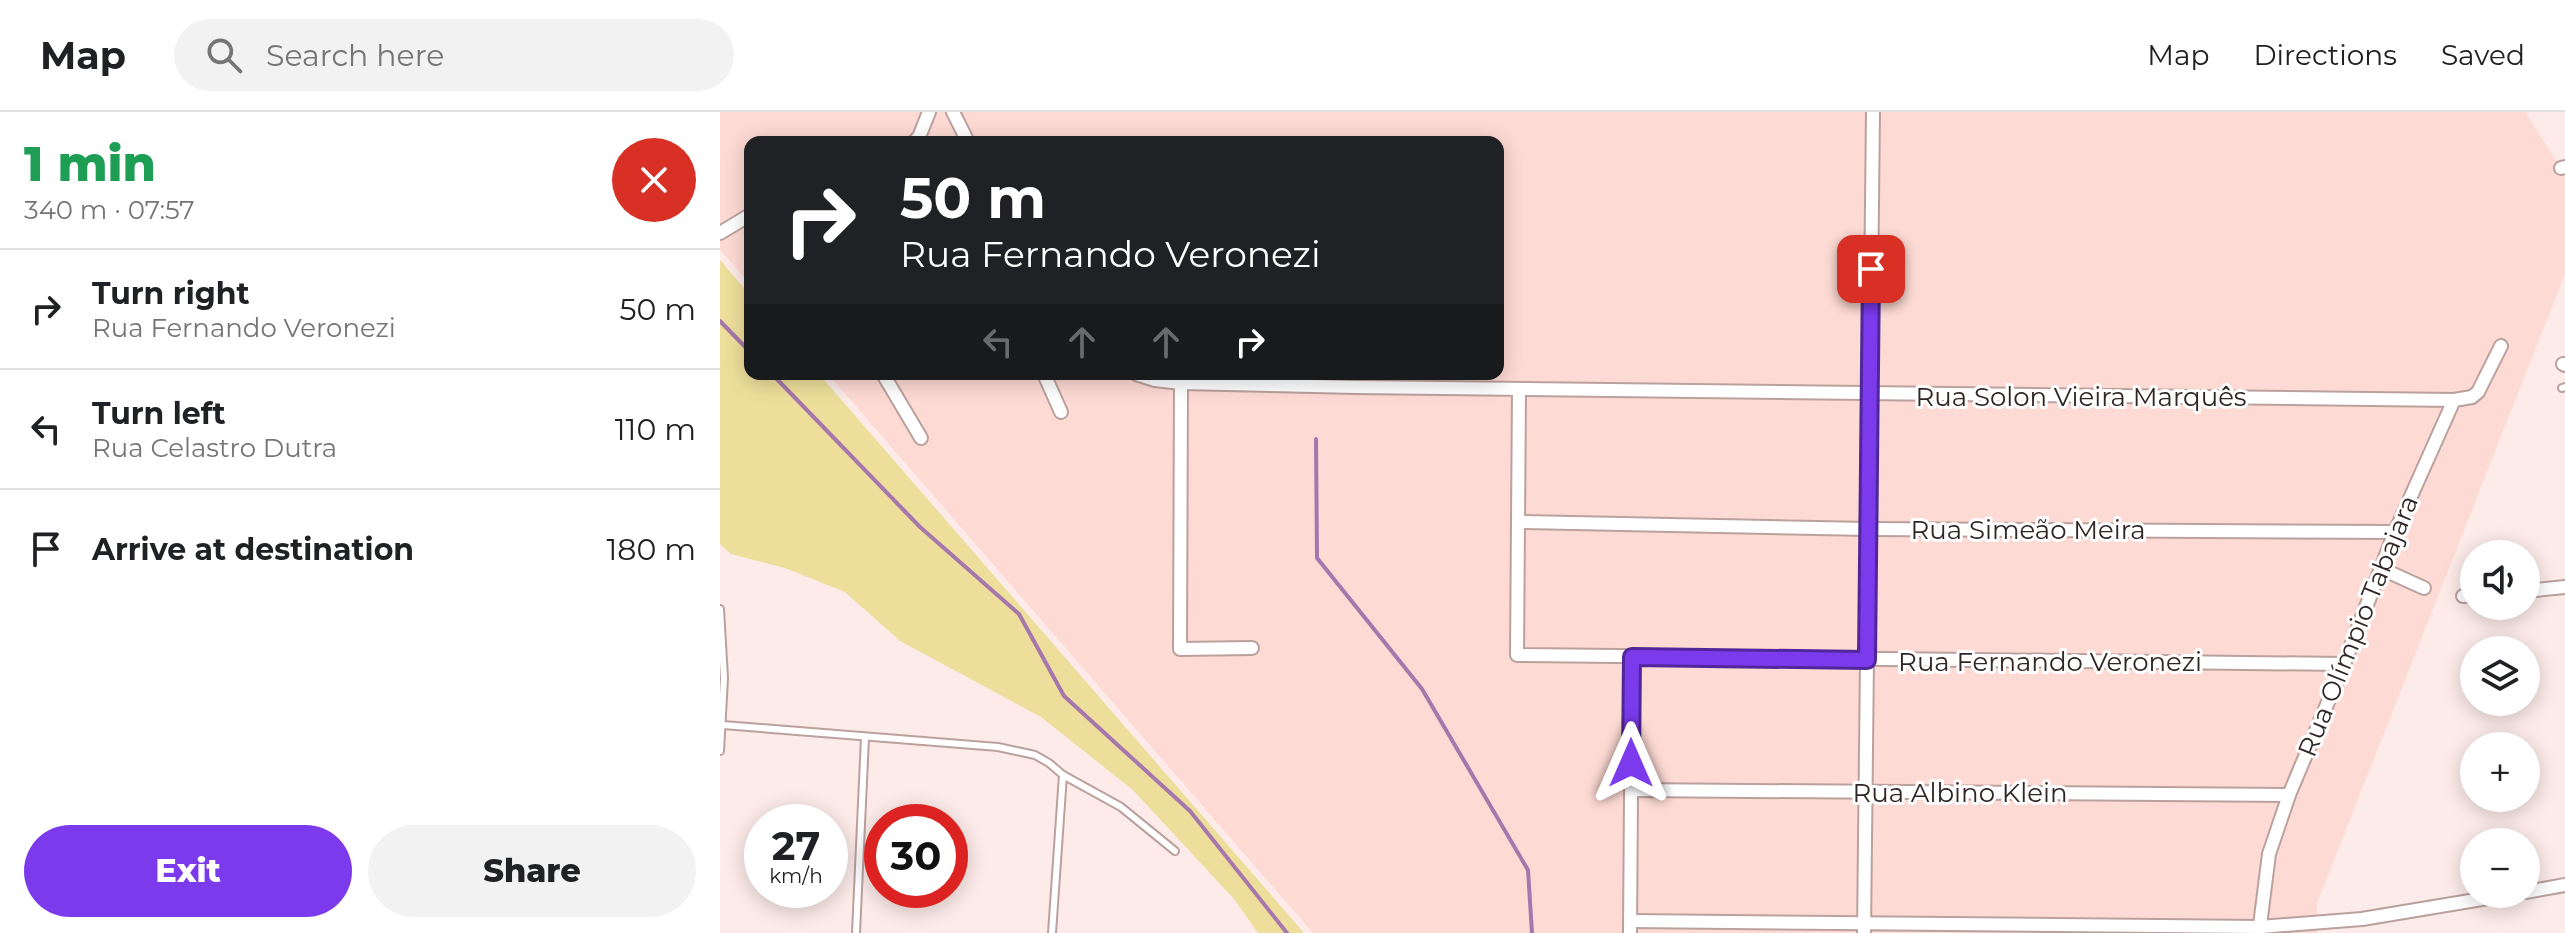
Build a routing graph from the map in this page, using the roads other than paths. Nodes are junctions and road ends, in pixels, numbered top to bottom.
1 (929, 112) edge
2 (953, 112) edge
3 (1873, 112) edge
4 (919, 136) edge
5 (965, 136) edge
6 (744, 218) edge
7 (720, 233) edge
8 (2501, 346) dead end
9 (887, 380) edge
10 (1047, 380) edge
11 (1155, 380) edge
12 (1181, 383) junction
13 (1519, 389) junction
14 (1869, 395) junction
15 (2454, 400) junction
16 (1061, 412) dead end
17 (921, 438) dead end
18 (1518, 522) junction
19 (1868, 529) junction
20 (2395, 532) junction
21 (2382, 569) junction
22 (2565, 587) edge
23 (2424, 588) dead end
24 (2540, 590) edge
25 (720, 609) edge
26 (1252, 648) dead end
27 (1632, 657) junction
28 (1867, 660) junction
29 (2344, 664) junction
30 (723, 725) junction
31 (865, 738) junction
32 (720, 751) edge
33 (1063, 775) junction
34 (1631, 790) junction
35 (1865, 792) junction
36 (2289, 795) junction
37 (1175, 851) dead end
38 (2565, 885) edge
39 (2540, 889) edge
40 (2460, 903) edge
41 (1630, 927) edge
42 (1864, 928) edge
43 (2260, 930) edge
44 (856, 933) edge
45 (1052, 933) edge

1 - 4 street
2 - 5 street
3 - 14 street
6 - 7 street
8 - 15 street
9 - 17 street
10 - 16 street
11 - 12 street, Rua Solon Vieira Marquês
12 - 13 street, Rua Solon Vieira Marquês
12 - 26 street
13 - 14 street, Rua Solon Vieira Marquês
13 - 18 street
14 - 15 street, Rua Solon Vieira Marquês
14 - 19 street
15 - 20 street, Rua Olímpio Tabajara
18 - 19 street, Rua Simeão Meira
18 - 27 street, Rua Fernando Veronezi
19 - 20 street, Rua Simeão Meira
19 - 28 street
20 - 21 street, Rua Olímpio Tabajara
21 - 23 street
21 - 29 street, Rua Olímpio Tabajara
22 - 24 street
25 - 30 lane
27 - 28 street, Rua Fernando Veronezi
27 - 34 street
28 - 29 street, Rua Fernando Veronezi
28 - 35 street
29 - 36 street, Rua Olímpio Tabajara
30 - 31 lane
30 - 32 lane
31 - 33 lane
31 - 44 lane
33 - 37 lane
33 - 45 lane
34 - 35 street, Rua Albino Klein
34 - 41 street
35 - 36 street, Rua Albino Klein
35 - 42 street
36 - 43 street, Rua Olímpio Tabajara
38 - 39 street
40 - 43 street
41 - 42 street
42 - 43 street

